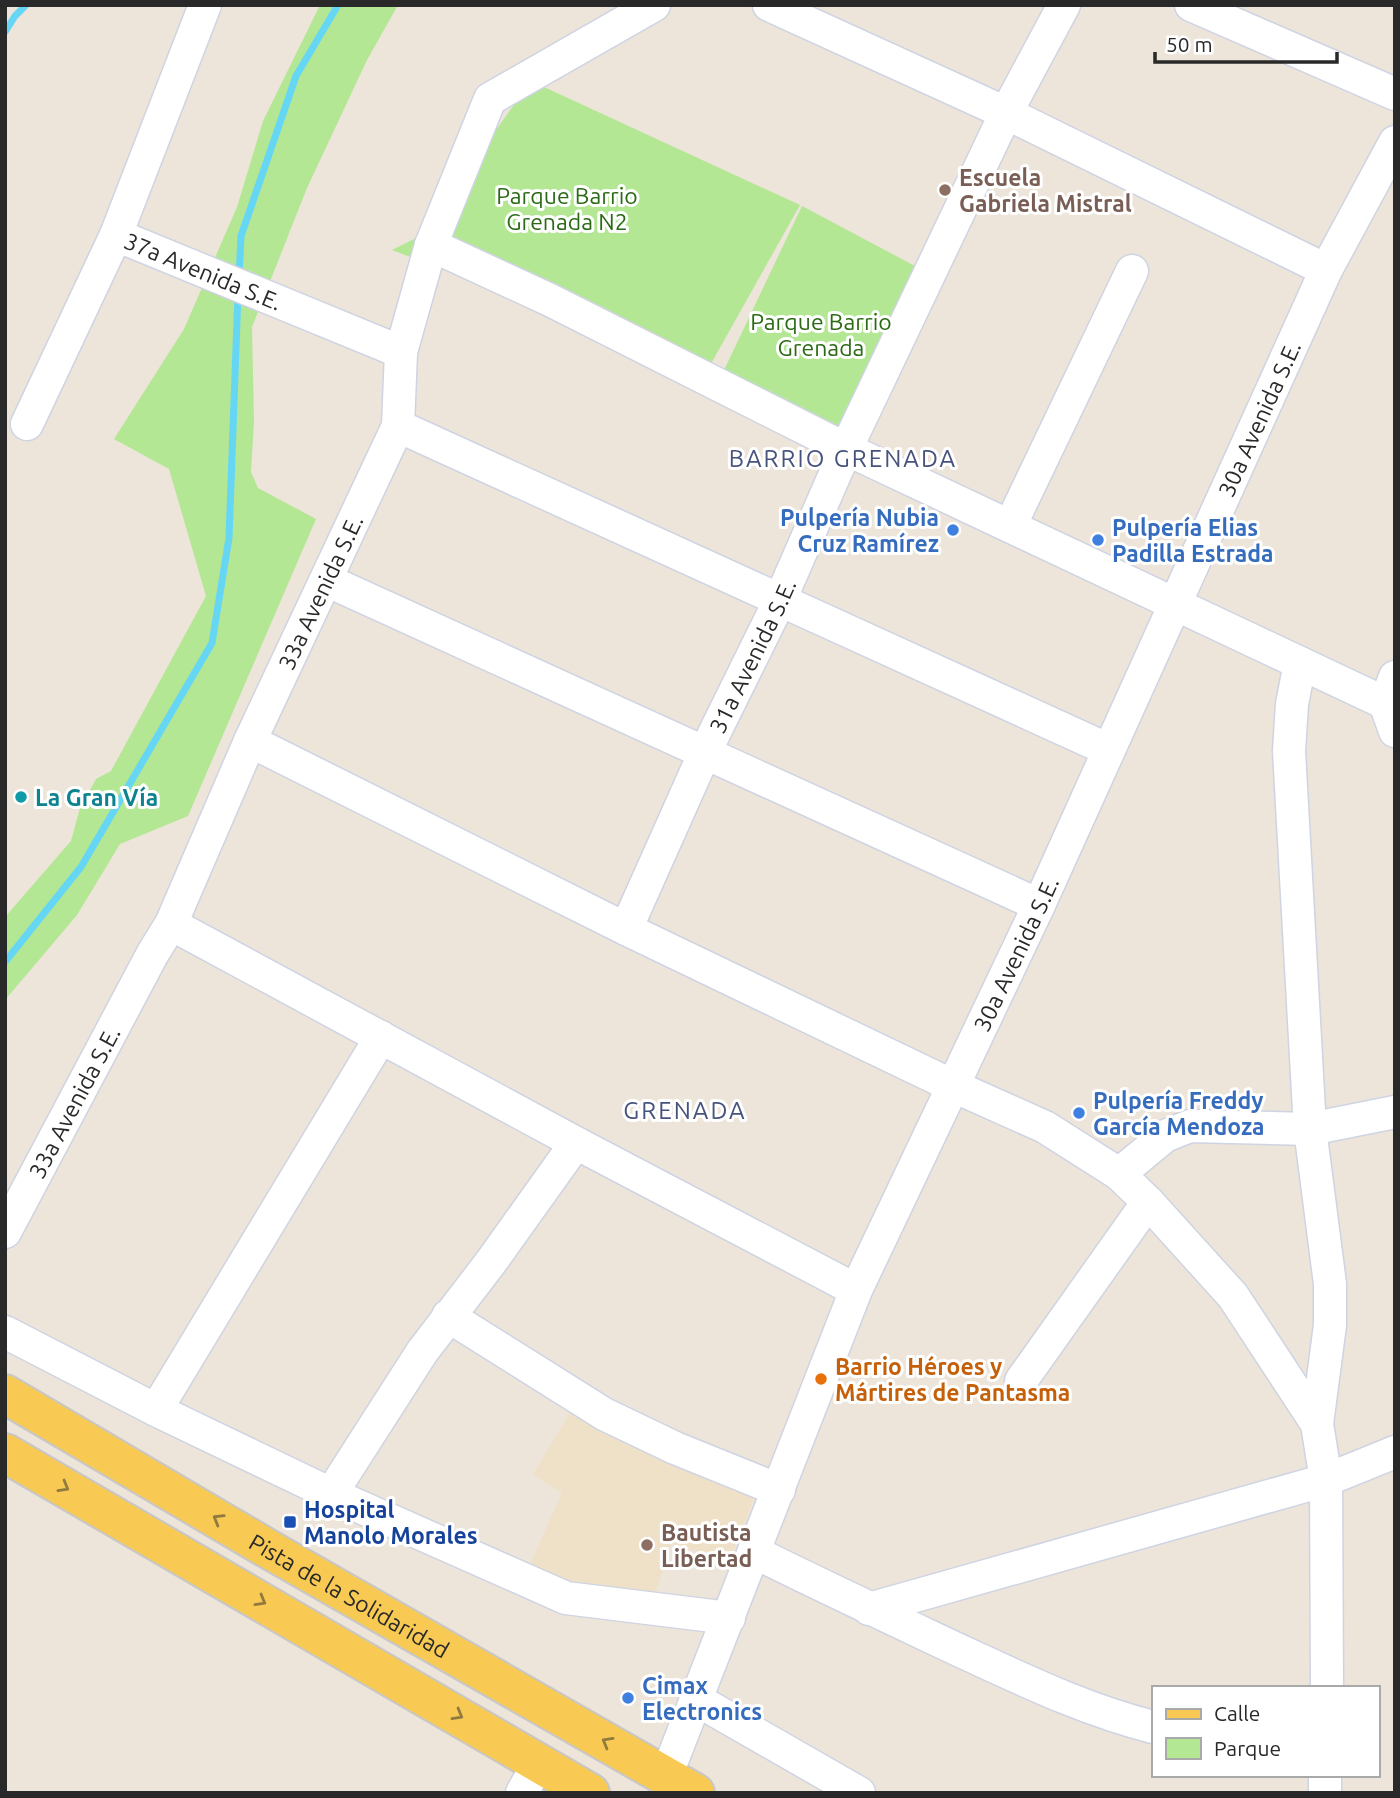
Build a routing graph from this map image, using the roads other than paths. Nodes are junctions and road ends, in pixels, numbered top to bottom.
1 (205, 5) edge
2 (654, 5) edge
3 (769, 5) edge
4 (1064, 5) edge
5 (1191, 5) edge
6 (1395, 94) edge
7 (1006, 113) junction
8 (1395, 142) edge
9 (116, 235) junction
10 (431, 245) junction
11 (1326, 270) junction
12 (1132, 271) dead end
13 (401, 352) junction
14 (27, 424) dead end
15 (398, 426) junction
16 (846, 450) junction
17 (1010, 526) junction
18 (326, 580) junction
19 (780, 600) junction
20 (1175, 603) junction
21 (1300, 663) junction
22 (1392, 703) edge
23 (250, 741) junction
24 (1109, 750) junction
25 (705, 752) junction
26 (1039, 905) junction
27 (171, 924) junction
28 (626, 929) junction
29 (381, 1037) junction
30 (951, 1085) junction
31 (1395, 1112) edge
32 (1310, 1129) junction
33 (576, 1143) junction
34 (1119, 1174) junction
35 (1148, 1202) junction
36 (5, 1232) edge
37 (856, 1290) junction
38 (447, 1316) junction
39 (5, 1332) edge
40 (1021, 1381) dead end
41 (5, 1394) edge
42 (156, 1410) junction
43 (1317, 1424) junction
44 (1395, 1452) edge
45 (5, 1453) edge
46 (1326, 1480) junction
47 (779, 1490) junction
48 (331, 1494) junction
49 (754, 1552) junction
50 (869, 1609) junction
51 (729, 1618) junction
52 (1327, 1686) edge
53 (697, 1700) junction
54 (1152, 1727) edge
55 (531, 1778) edge
56 (681, 1784) edge
57 (590, 1793) edge
58 (859, 1793) edge

1 - 9 street, 37a Avenida S.E.
2 - 10 street, 33a Avenida S.E.
3 - 7 street
4 - 7 street, 31a Avenida S.E.
5 - 6 street
7 - 11 street
7 - 16 street, 31a Avenida S.E.
8 - 11 street, 30a Avenida S.E.
9 - 13 street, 37a Avenida S.E.
9 - 14 street
10 - 13 street, 33a Avenida S.E.
10 - 16 street
11 - 20 street, 30a Avenida S.E.
12 - 17 street
13 - 15 street, 33a Avenida S.E.
15 - 18 street, 33a Avenida S.E.
15 - 19 street
16 - 17 street
16 - 19 street, 31a Avenida S.E.
17 - 20 street
18 - 23 street, 33a Avenida S.E.
18 - 25 street
19 - 24 street
19 - 25 street, 31a Avenida S.E.
20 - 21 street
20 - 24 street, 30a Avenida S.E.
21 - 22 street
21 - 32 street
23 - 27 street, 33a Avenida S.E.
23 - 28 street
24 - 26 street, 30a Avenida S.E.
25 - 26 street
25 - 28 street, 31a Avenida S.E.
26 - 30 street, 30a Avenida S.E.
27 - 29 street
27 - 36 street, 33a Avenida S.E.
28 - 30 street
29 - 33 street
29 - 42 street
30 - 34 street
30 - 37 street, 30a Avenida S.E.
31 - 32 street
32 - 34 street
32 - 43 street
33 - 37 street
33 - 38 street
34 - 35 street
35 - 40 street
35 - 43 street
37 - 47 street, 30a Avenida S.E.
38 - 47 street
38 - 48 street
39 - 42 street
56 -> 41 main road, Pista de la Solidaridad
42 - 48 street
43 - 46 street
44 - 46 street
45 -> 55 main road
46 - 50 street
46 - 52 street
47 - 49 street, 30a Avenida S.E.
48 - 51 street
49 - 50 street
49 - 51 street, 30a Avenida S.E.
50 - 54 street
51 - 53 street, 30a Avenida S.E.
53 - 56 street, 30a Avenida S.E.
53 - 58 street
55 - 57 main road

